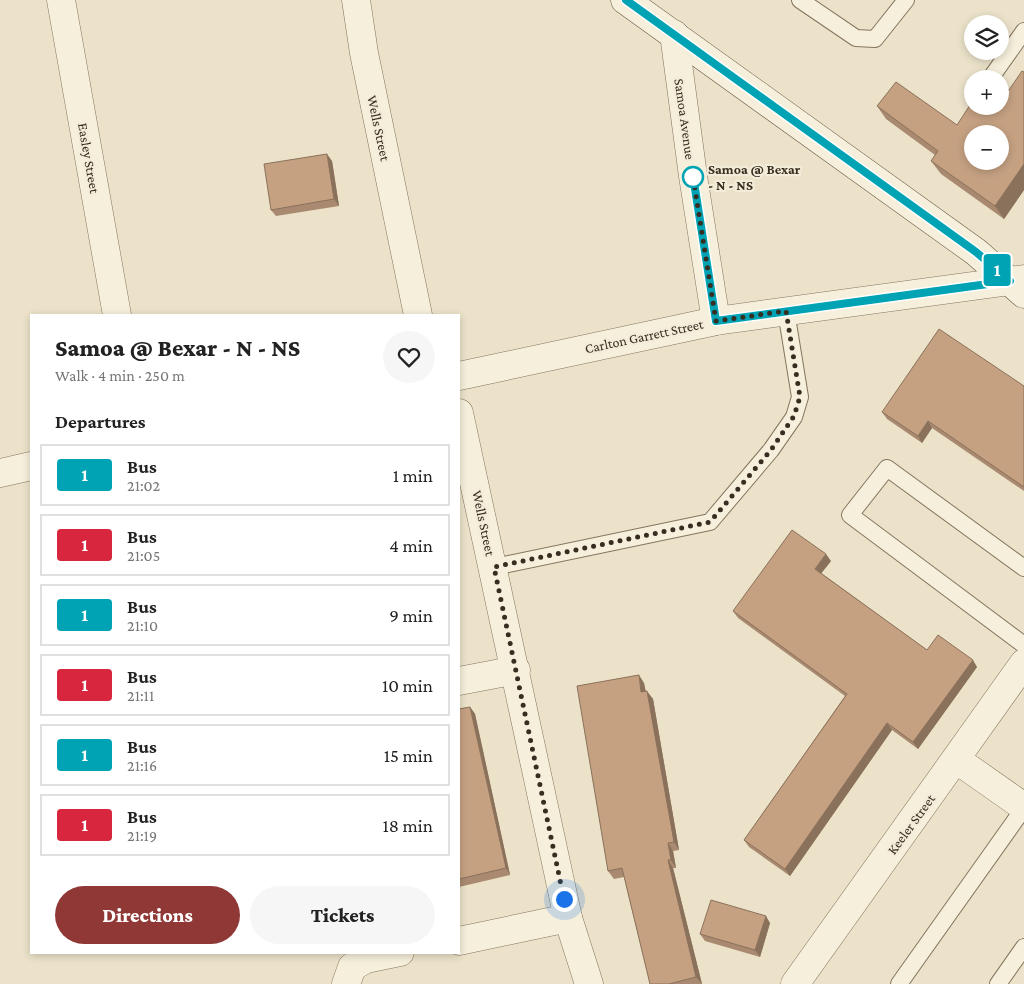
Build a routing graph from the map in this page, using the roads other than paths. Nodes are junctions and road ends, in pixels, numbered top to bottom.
1 (61, 0) edge
2 (356, 0) edge
3 (626, 0) edge
4 (800, 0) edge
5 (906, 0) edge
6 (1024, 31) edge
7 (674, 34) junction
8 (996, 70) edge
9 (1019, 284) edge
10 (786, 311) junction
11 (118, 314) edge
12 (418, 314) edge
13 (716, 321) junction
14 (460, 376) edge
15 (460, 417) edge
16 (30, 466) edge
17 (0, 473) edge
18 (494, 567) junction
19 (1024, 568) edge
20 (1024, 645) edge
21 (1024, 664) edge
22 (516, 670) junction
23 (460, 681) edge
24 (957, 760) junction
25 (1024, 807) edge
26 (568, 918) junction
27 (460, 941) edge
28 (1024, 947) edge
29 (390, 954) edge
30 (346, 984) edge
31 (589, 984) edge
32 (795, 984) edge
33 (899, 984) edge
34 (998, 984) edge

1 - 11 street, Easley Street
2 - 12 street, Wells Street
3 - 7 street
4 - 5 lane
6 - 8 lane
7 - 9 street
7 - 13 street, Samoa Avenue
9 - 10 street, Carlton Garrett Street
10 - 13 street, Carlton Garrett Street
10 - 18 lane
13 - 14 street, Carlton Garrett Street
15 - 18 street, Wells Street
16 - 17 street
18 - 22 street, Wells Street
19 - 20 lane
21 - 24 street, Keeler Street
22 - 23 street
22 - 26 street, Wells Street
24 - 25 street
24 - 32 street, Keeler Street
25 - 33 lane
26 - 27 street
26 - 31 street, Wells Street
28 - 34 lane
29 - 30 street

